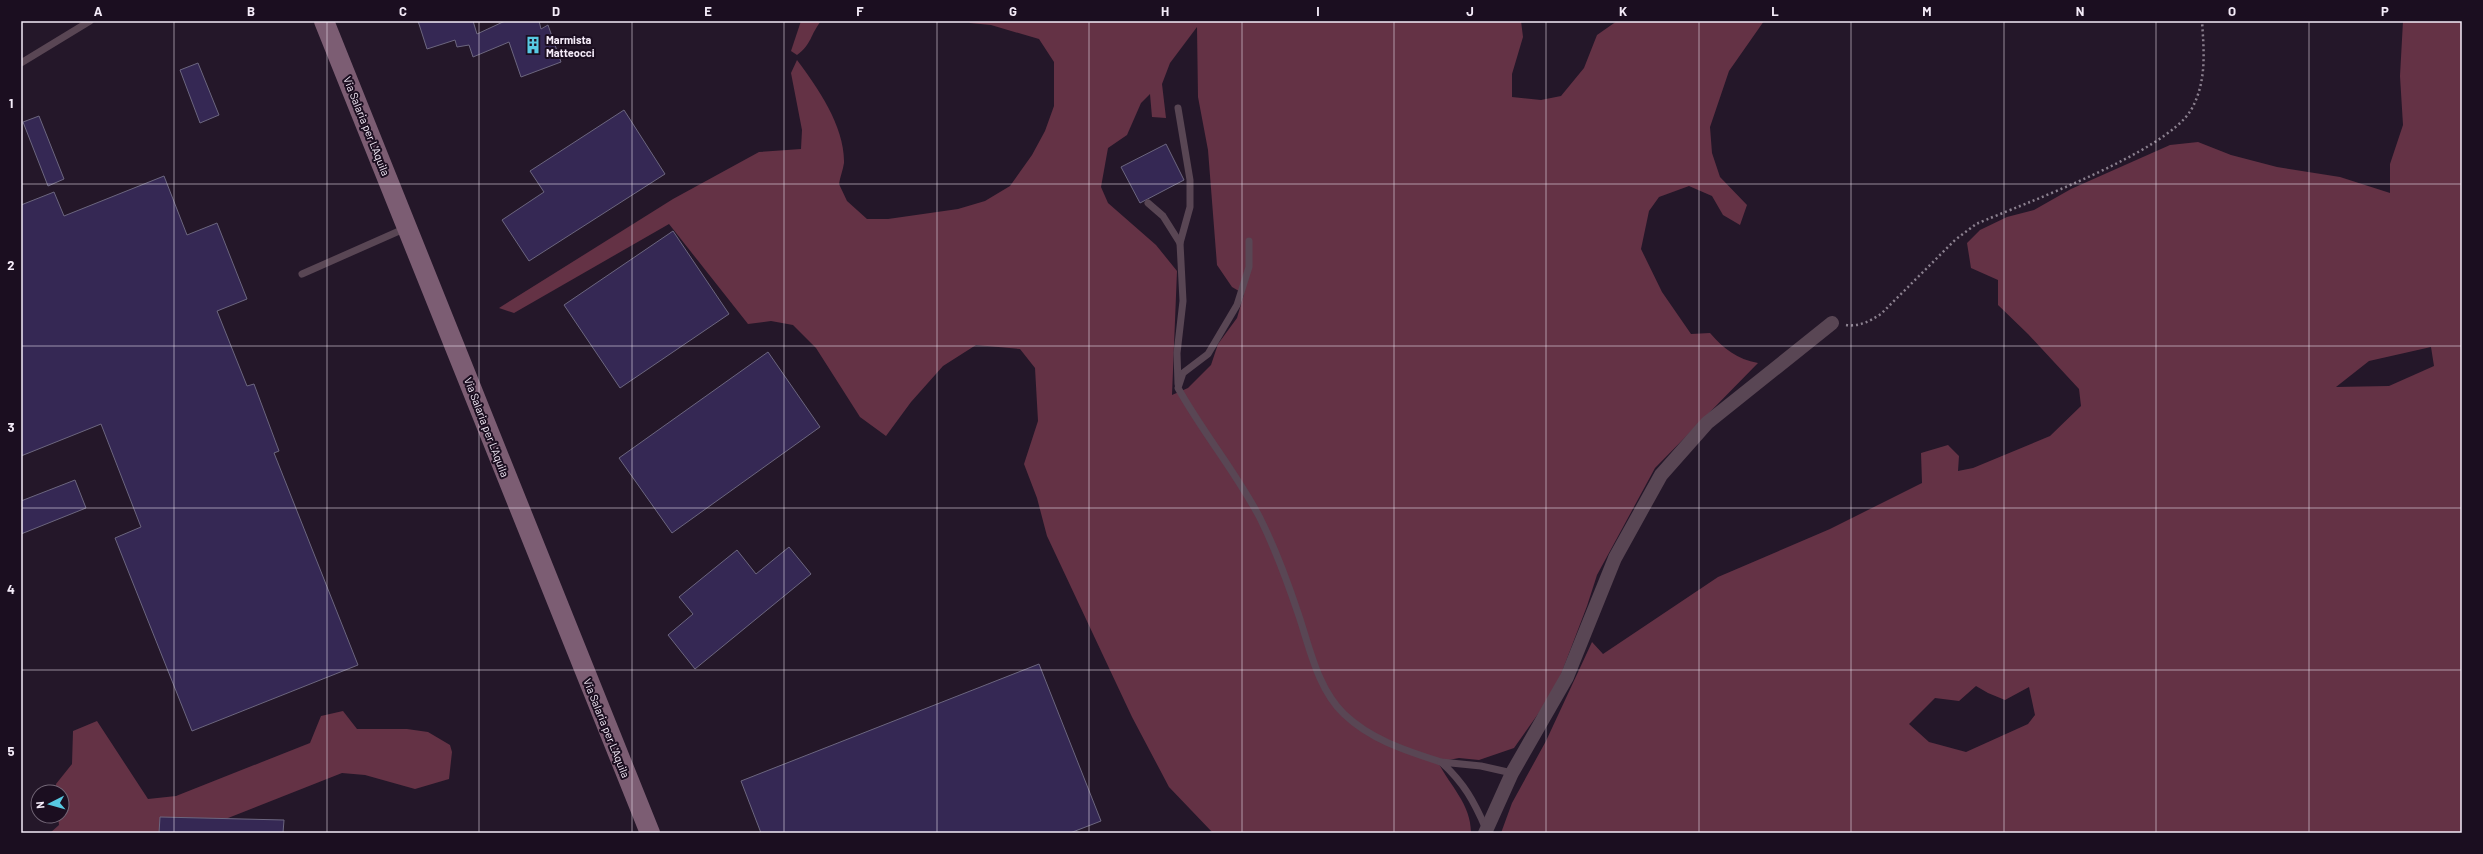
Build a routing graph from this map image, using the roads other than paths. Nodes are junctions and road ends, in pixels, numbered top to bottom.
1 (90, 21) edge
2 (324, 21) edge
3 (21, 64) edge
4 (1178, 108) dead end
5 (1148, 203) dead end
6 (408, 227) junction
7 (1249, 241) dead end
8 (1180, 243) junction
9 (302, 274) dead end
10 (1832, 322) road end
11 (1178, 388) junction
12 (1441, 762) junction
13 (1512, 773) junction
14 (1485, 831) edge
15 (650, 833) edge

1 - 3 lane
2 - 6 main road, Via Salaria per L'Aquila
4 - 8 lane
5 - 8 lane
6 - 9 lane
6 - 15 main road, Via Salaria per L'Aquila
7 - 11 lane
8 - 11 lane
10 - 13 street
11 - 12 lane
12 - 13 lane
12 - 14 lane
13 - 14 street

